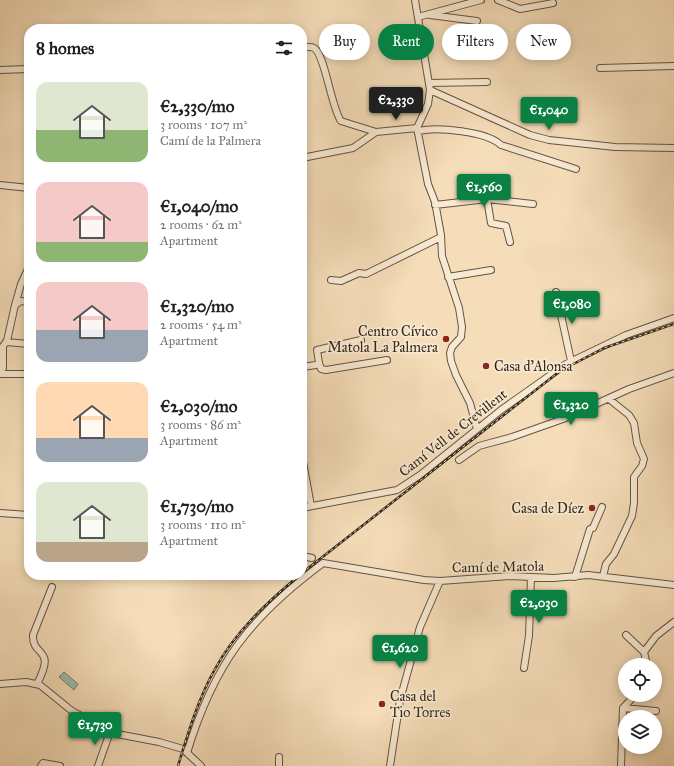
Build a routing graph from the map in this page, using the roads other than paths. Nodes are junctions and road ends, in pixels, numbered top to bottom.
1 (415, 0) edge
2 (481, 0) edge
3 (498, 0) edge
4 (553, 3) dead end
5 (426, 15) junction
6 (418, 17) junction
7 (477, 21) dead end
8 (307, 47) edge
9 (674, 66) edge
10 (600, 68) dead end
11 (24, 69) edge
12 (0, 70) edge
13 (487, 82) dead end
14 (429, 83) junction
15 (430, 90) junction
16 (418, 130) junction
17 (376, 132) junction
18 (674, 148) edge
19 (307, 157) edge
20 (576, 169) dead end
21 (0, 185) edge
22 (24, 187) edge
23 (487, 199) junction
24 (533, 204) dead end
25 (435, 205) junction
26 (441, 237) junction
27 (510, 242) dead end
28 (491, 270) dead end
29 (448, 277) junction
30 (24, 278) edge
31 (331, 280) dead end
32 (556, 292) dead end
33 (24, 301) edge
34 (15, 304) junction
35 (674, 318) edge
36 (360, 340) dead end
37 (6, 342) junction
38 (24, 344) edge
39 (387, 360) dead end
40 (571, 361) junction
41 (319, 363) junction
42 (307, 367) edge
43 (674, 373) edge
44 (0, 374) edge
45 (24, 374) edge
46 (609, 399) junction
47 (477, 430) junction
48 (459, 460) dead end
49 (307, 484) edge
50 (311, 506) junction
51 (307, 507) edge
52 (602, 507) dead end
53 (0, 513) edge
54 (24, 515) edge
55 (307, 557) edge
56 (312, 558) dead end
57 (307, 575) edge
58 (575, 576) junction
59 (603, 576) junction
60 (531, 577) junction
61 (301, 580) edge
62 (440, 581) junction
63 (674, 585) edge
64 (52, 587) dead end
65 (674, 622) edge
66 (626, 634) dead end
67 (644, 652) junction
68 (645, 658) edge
69 (524, 668) dead end
70 (0, 684) edge
71 (37, 684) junction
72 (629, 702) edge
73 (623, 708) junction
74 (645, 710) edge
75 (110, 732) junction
76 (187, 753) junction
77 (279, 757) dead end
78 (41, 766) edge
79 (60, 766) edge
80 (98, 766) edge
81 (201, 766) edge
82 (279, 766) edge
83 (390, 766) edge
84 (620, 766) edge

1 - 6 street
2 - 5 street
3 - 4 street
5 - 6 street
5 - 7 street
6 - 14 street
8 - 17 street
9 - 10 street
11 - 12 street
13 - 14 street
14 - 15 street
15 - 16 street
15 - 18 street
16 - 17 street
16 - 20 street
16 - 25 street
17 - 19 street
21 - 22 street
23 - 24 street
23 - 25 street
23 - 27 street
25 - 26 street
26 - 29 street
26 - 31 street
28 - 29 street
29 - 47 street
30 - 34 street
32 - 40 street
33 - 34 street
34 - 37 street
35 - 40 street, Camí Vell de Crevillent
36 - 41 street
37 - 38 street
37 - 44 street
39 - 41 street
40 - 47 street, Camí Vell de Crevillent
41 - 42 street
43 - 46 street
44 - 45 street
46 - 48 street
46 - 59 street
47 - 50 street, Camí Vell de Crevillent
49 - 50 street
50 - 51 street, Camí Vell de Crevillent
52 - 58 street
53 - 54 street
55 - 56 street
57 - 62 street, Camí de Matola
58 - 59 street, Camí de Matola
58 - 60 street, Camí de Matola
59 - 63 street, Camí de Matola
60 - 62 street, Camí de Matola
60 - 69 street
61 - 76 street, Camí de Matola
62 - 83 street
64 - 71 street
65 - 67 street
66 - 67 street
67 - 68 street
70 - 71 street
71 - 75 street
72 - 73 street
73 - 74 street
73 - 84 street
75 - 76 street
75 - 80 street
76 - 81 street
77 - 82 street
78 - 79 street

